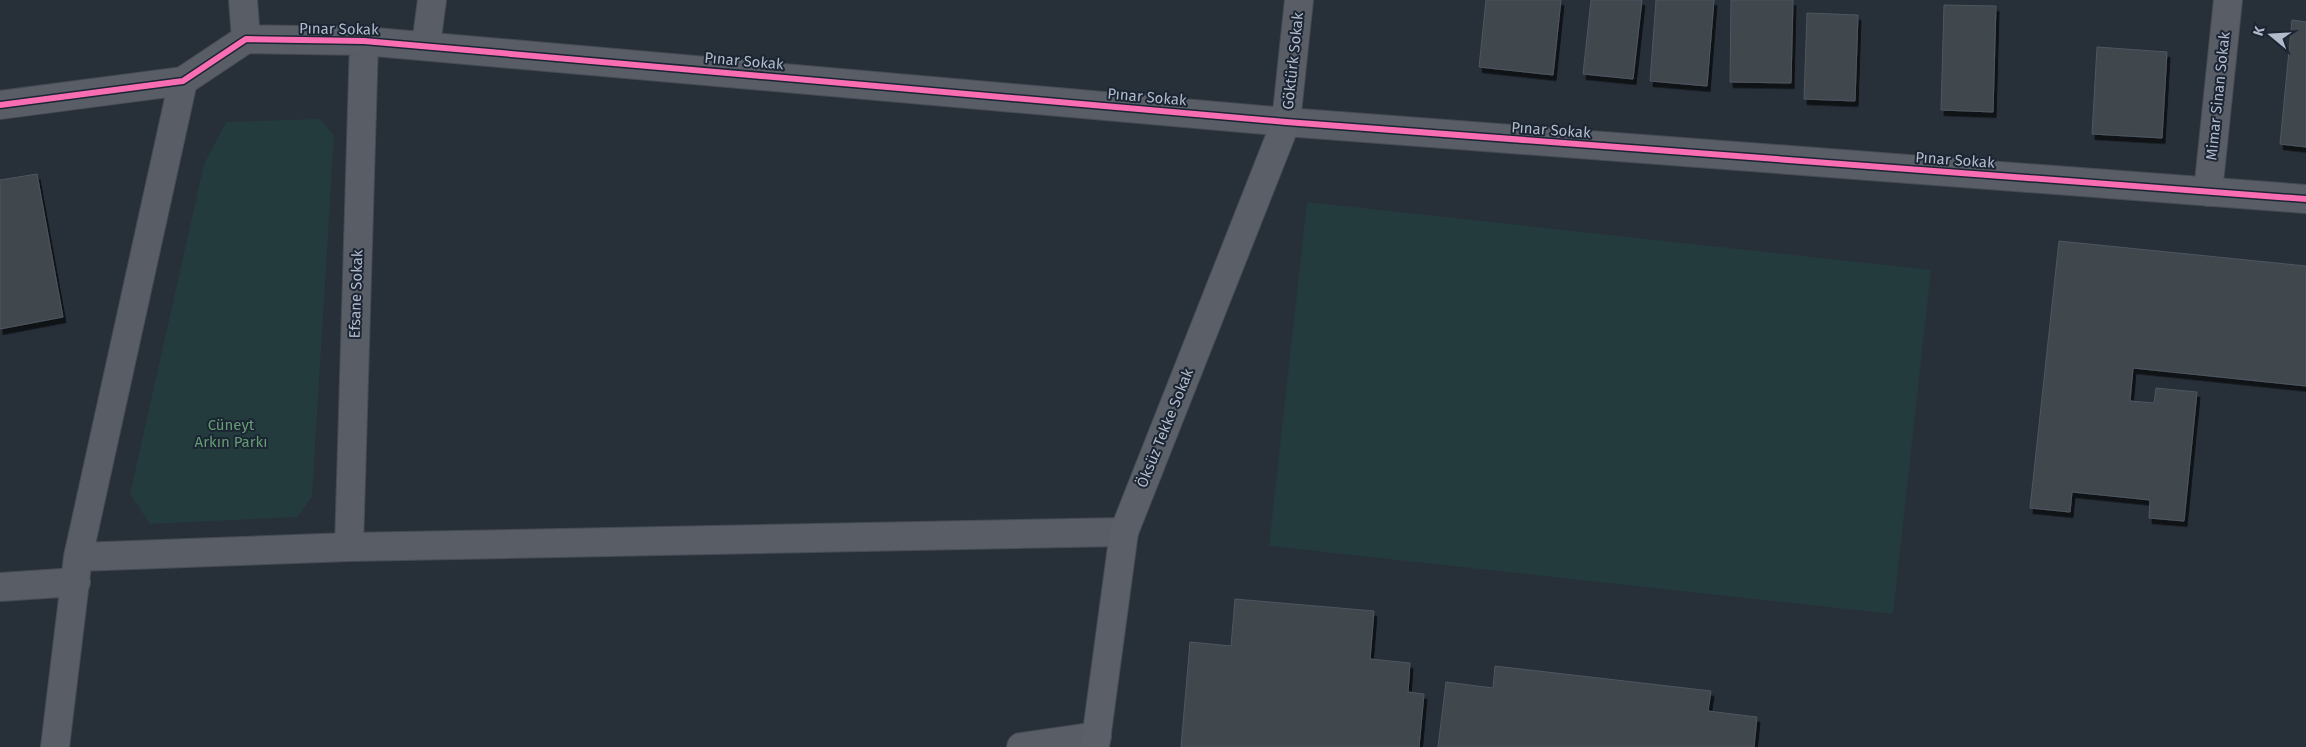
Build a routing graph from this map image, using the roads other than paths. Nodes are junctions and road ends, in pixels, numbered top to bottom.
1 (243, 0) edge
2 (432, 0) edge
3 (1299, 0) edge
4 (2228, 0) edge
5 (246, 39) junction
6 (364, 41) junction
7 (426, 45) junction
8 (183, 81) junction
9 (0, 105) edge
10 (1286, 122) junction
11 (2208, 192) junction
12 (2306, 198) edge
13 (1124, 532) junction
14 (349, 547) junction
15 (77, 569) junction
16 (0, 587) edge
17 (1096, 742) edge
18 (55, 747) edge
19 (1021, 747) edge

1 - 5 street
2 - 7 street
3 - 10 street, Göktürk Sokak
4 - 11 street, Mimar Sinan Sokak
5 - 6 street, Pınar Sokak
5 - 8 street
6 - 7 street, Pınar Sokak
6 - 14 street, Efsane Sokak
7 - 10 street, Pınar Sokak
8 - 9 street
8 - 15 street
10 - 11 street, Pınar Sokak
10 - 13 main road, Öksüz Tekke Sokak
11 - 12 street, Pınar Sokak
13 - 14 street
13 - 17 main road, Öksüz Tekke Sokak
14 - 15 street
15 - 16 street
15 - 18 street
17 - 19 street

